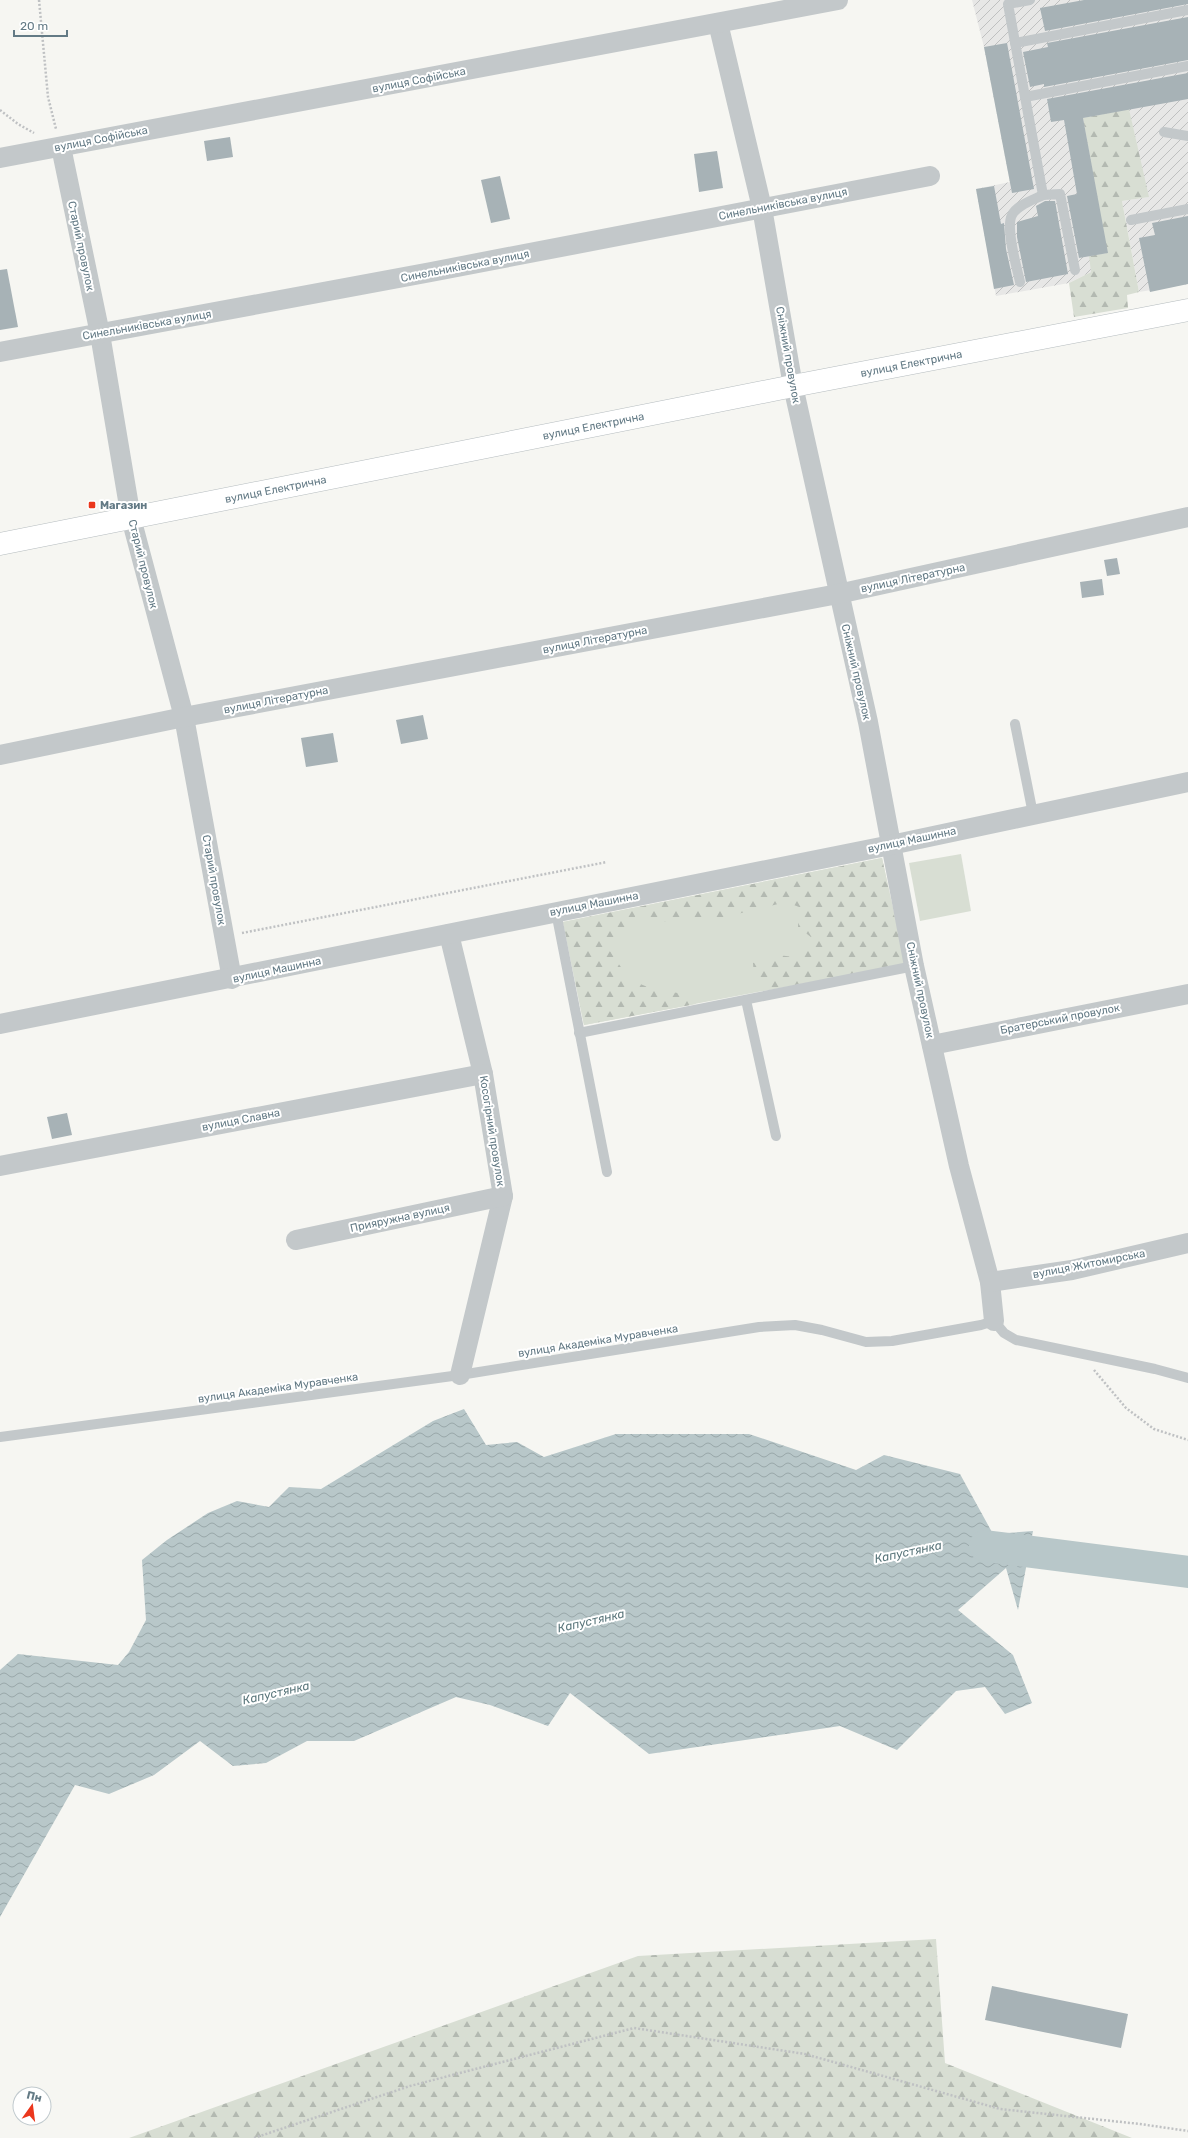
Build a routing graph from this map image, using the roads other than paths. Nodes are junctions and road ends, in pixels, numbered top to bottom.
1 (838, 0) edge
2 (1030, 0) edge
3 (1188, 10) edge
4 (718, 23) junction
5 (1015, 43) junction
6 (1188, 66) edge
7 (1025, 97) junction
8 (1164, 132) dead end
9 (1188, 136) edge
10 (60, 147) junction
11 (0, 158) edge
12 (930, 176) dead end
13 (1043, 196) junction
14 (762, 208) junction
15 (1188, 209) edge
16 (1131, 220) dead end
17 (1075, 270) dead end
18 (1020, 282) dead end
19 (1188, 310) edge
20 (100, 334) junction
21 (0, 352) edge
22 (793, 386) junction
23 (1188, 517) edge
24 (131, 518) junction
25 (0, 544) edge
26 (838, 594) junction
27 (184, 717) junction
28 (1015, 724) dead end
29 (0, 755) edge
30 (1188, 782) edge
31 (1033, 814) junction
32 (891, 845) junction
33 (556, 912) junction
34 (449, 934) junction
35 (914, 966) junction
36 (232, 979) junction
37 (1188, 994) edge
38 (746, 1000) junction
39 (0, 1024) edge
40 (579, 1033) junction
41 (932, 1045) junction
42 (483, 1074) junction
43 (776, 1136) dead end
44 (0, 1166) edge
45 (607, 1172) dead end
46 (503, 1196) junction
47 (296, 1240) dead end
48 (1188, 1243) edge
49 (990, 1282) junction
50 (994, 1320) junction
51 (460, 1375) junction
52 (1188, 1378) edge
53 (0, 1438) edge

1 - 4 street, вулиця Софійська
2 - 5 lane
3 - 5 lane
4 - 10 street, вулиця Софійська
4 - 14 street, Сніжний провулок
5 - 7 lane
6 - 7 lane
7 - 13 lane
8 - 9 lane
10 - 11 street, вулиця Софійська
10 - 20 street, Старий провулок
12 - 14 street, Синельниківська вулиця
13 - 17 lane
13 - 18 lane
14 - 20 street, Синельниківська вулиця
14 - 22 street, Сніжний провулок
15 - 16 lane
19 - 22 street, вулиця Електрична
20 - 21 street, Синельниківська вулиця
20 - 24 street, Старий провулок
22 - 24 street, вулиця Електрична
22 - 26 street, Сніжний провулок
23 - 26 street, вулиця Літературна
24 - 25 street, вулиця Електрична
24 - 27 street, Старий провулок
26 - 27 street, вулиця Літературна
26 - 32 street, Сніжний провулок
27 - 29 street, вулиця Літературна
27 - 36 street, Старий провулок
28 - 31 lane
30 - 31 street, вулиця Машинна
31 - 32 street, вулиця Машинна
32 - 33 street, вулиця Машинна
32 - 35 street, Сніжний провулок
33 - 34 street, вулиця Машинна
33 - 40 lane
34 - 36 street, вулиця Машинна
34 - 42 street, Косогірний провулок
35 - 38 lane
35 - 41 street, Сніжний провулок
36 - 39 street, вулиця Машинна
37 - 41 street, Братерський провулок
38 - 40 lane
38 - 43 lane
40 - 45 lane
41 - 49 street, Сніжний провулок
42 - 44 street, вулиця Славна
42 - 46 street, Косогірний провулок
46 - 47 street, Прияружна вулиця
46 - 51 street, Косогірний провулок
48 - 49 street, вулиця Житомирська
49 - 50 street, Сніжний провулок
50 - 51 lane, вулиця Академіка Муравченка
50 - 52 lane
51 - 53 lane, вулиця Академіка Муравченка

